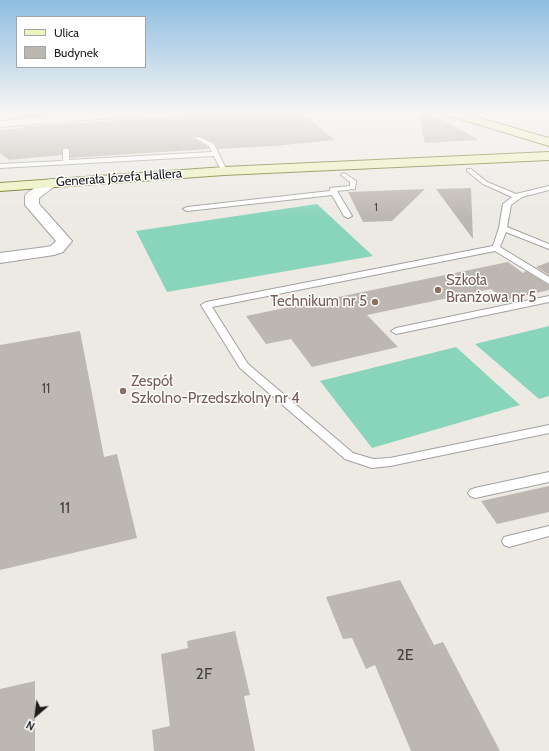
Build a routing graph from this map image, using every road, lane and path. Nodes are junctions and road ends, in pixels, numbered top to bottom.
1 (213, 147) edge
2 (534, 147) edge
3 (66, 150) dead end
4 (216, 154) junction
5 (532, 156) junction
6 (549, 156) edge
7 (501, 158) junction
8 (66, 162) junction
9 (0, 166) edge
10 (549, 167) edge
11 (512, 168) junction
12 (469, 170) junction
13 (224, 171) junction
14 (344, 175) junction
15 (52, 183) junction
16 (0, 187) edge
17 (549, 188) edge
18 (333, 193) junction
19 (32, 196) junction
20 (0, 197) edge
21 (517, 197) junction
22 (187, 210) dead end
23 (348, 216) dead end
24 (504, 228) junction
25 (496, 248) junction
26 (549, 248) edge
27 (0, 258) edge
28 (549, 281) edge
29 (549, 299) edge
30 (396, 331) dead end
31 (549, 429) edge
32 (549, 477) edge
33 (475, 493) dead end
34 (549, 531) edge
35 (509, 540) dead end

1 - 4 lane
2 - 5 main road
3 - 8 lane
4 - 8 lane
4 - 13 lane
5 - 6 main road, Generała Józefa Hallera
5 - 7 main road, Generała Józefa Hallera
7 - 11 main road
7 - 13 main road, Generała Józefa Hallera
8 - 9 lane
10 - 11 main road, Generała Józefa Hallera
11 - 12 main road, Generała Józefa Hallera
12 - 14 main road, Generała Józefa Hallera
12 - 21 lane
13 - 15 main road, Generała Józefa Hallera
14 - 18 lane
14 - 19 main road, Generała Józefa Hallera
15 - 16 main road, Generała Józefa Hallera
15 - 19 street
17 - 21 lane
18 - 22 lane
18 - 23 lane
19 - 20 main road, Generała Józefa Hallera
19 - 27 street
21 - 24 lane
24 - 25 lane
24 - 26 lane
25 - 28 lane
25 - 31 lane
29 - 30 lane
32 - 33 lane
34 - 35 lane

